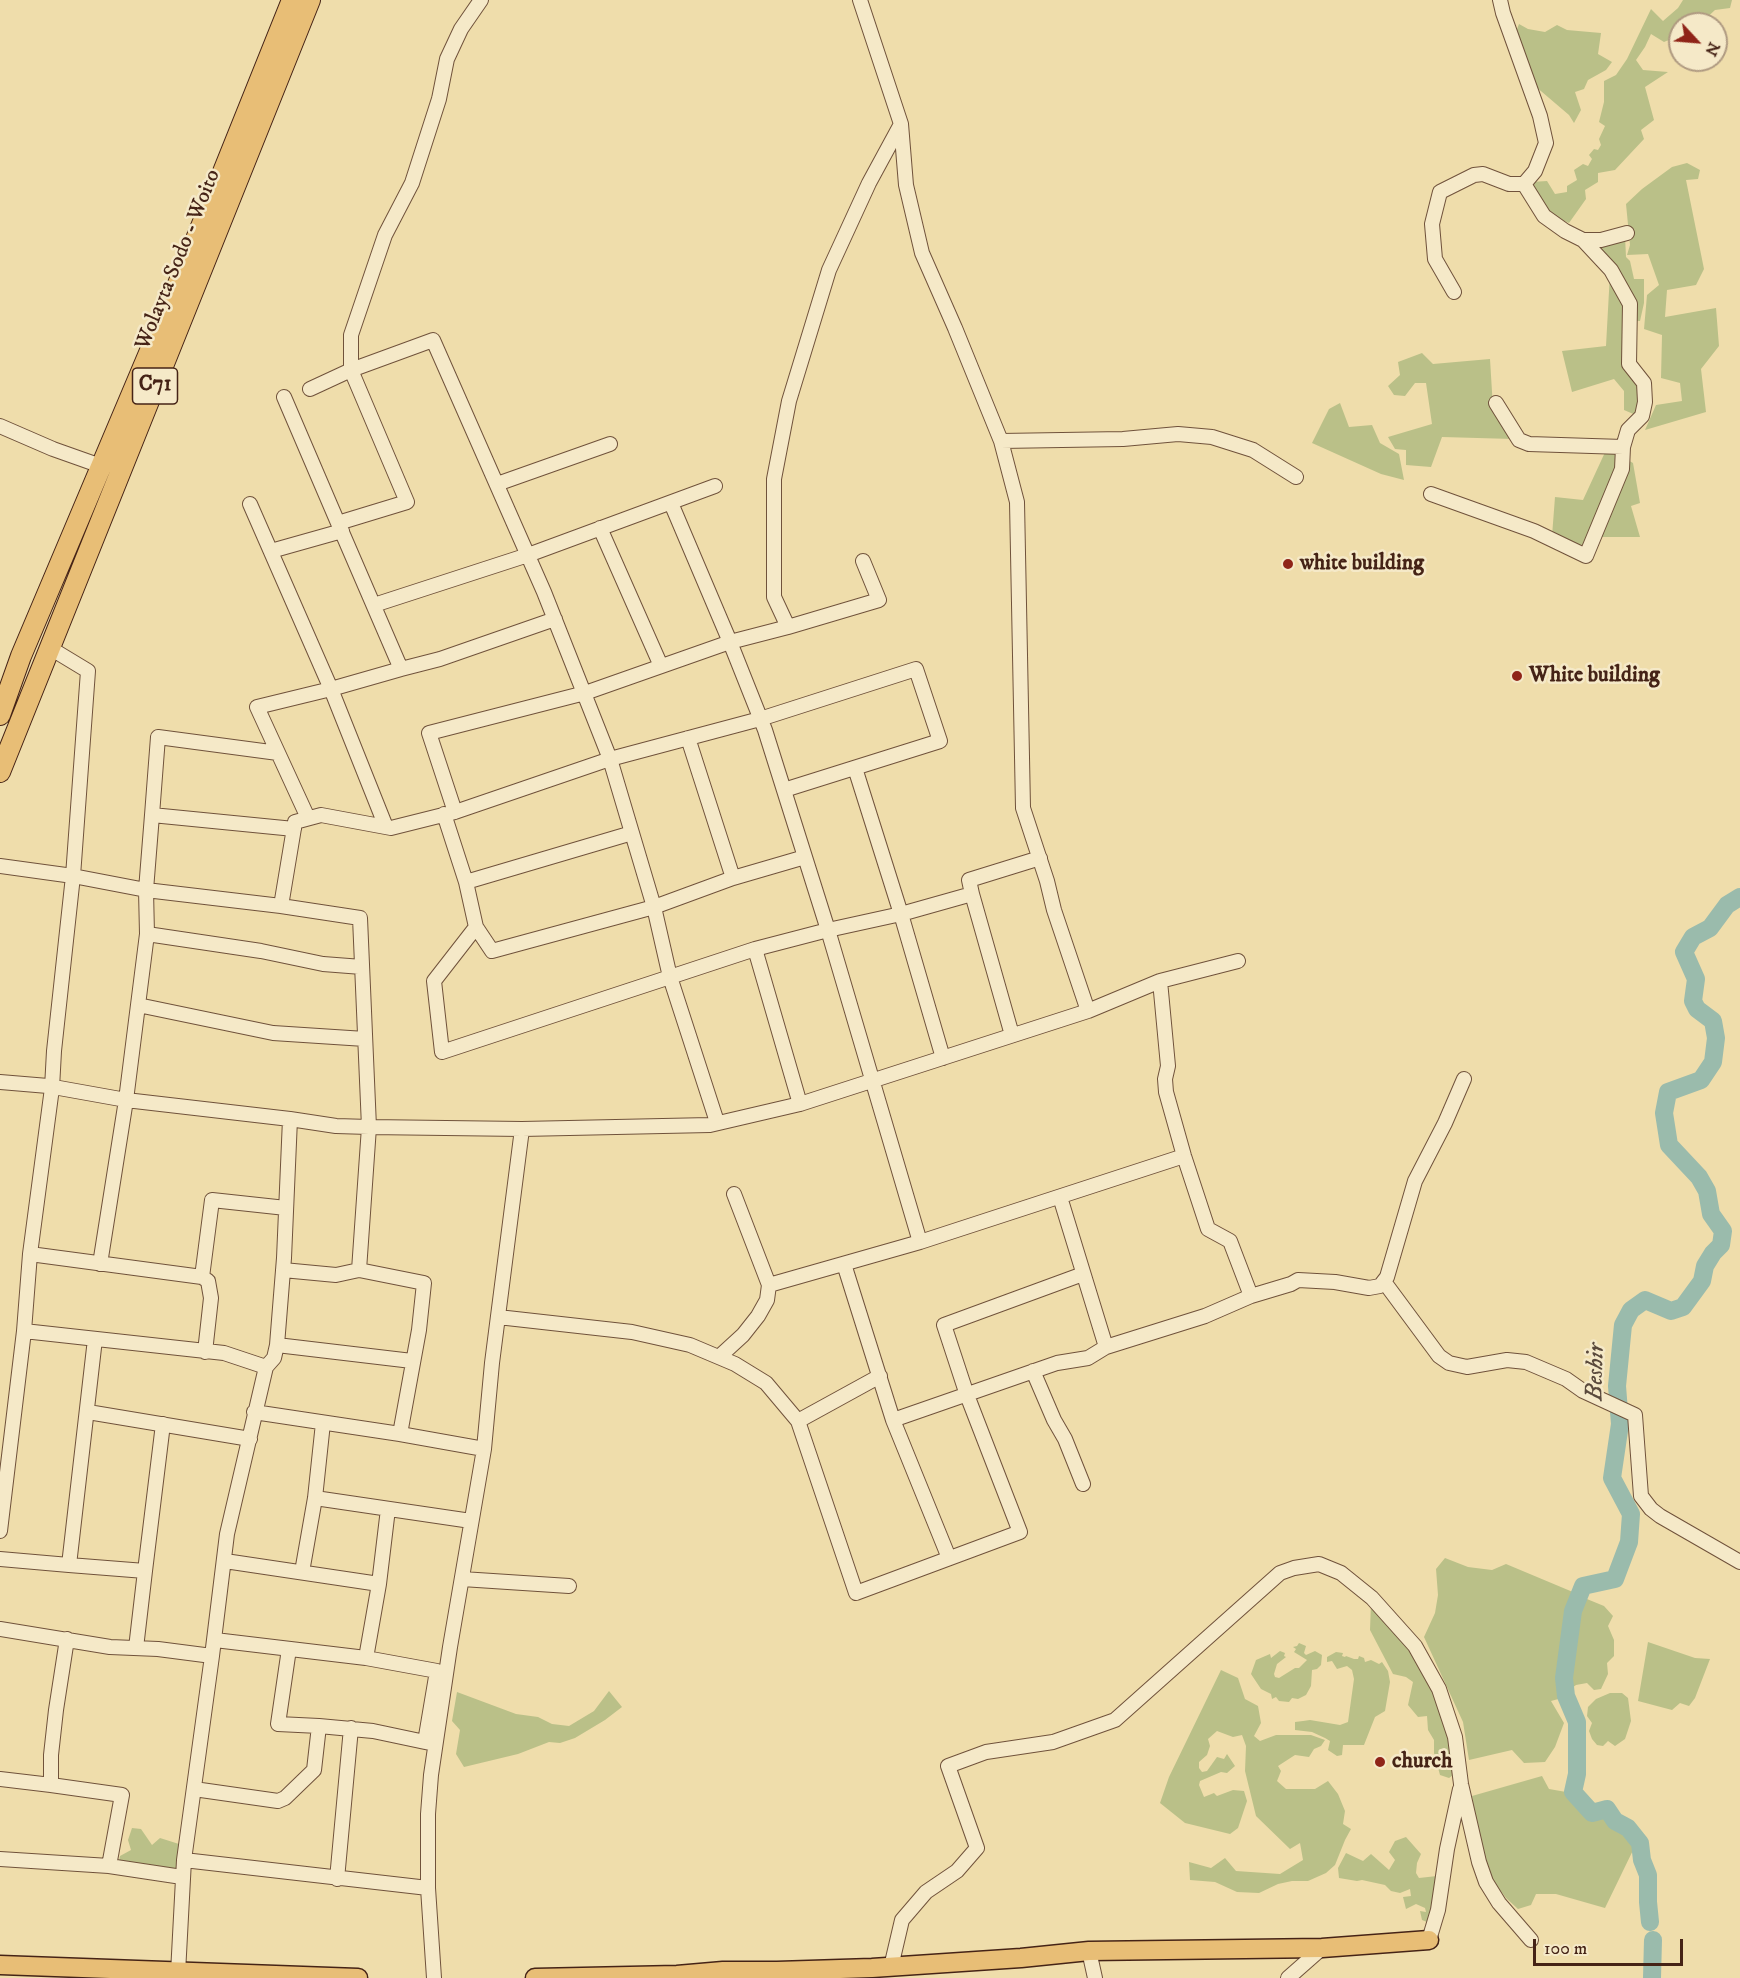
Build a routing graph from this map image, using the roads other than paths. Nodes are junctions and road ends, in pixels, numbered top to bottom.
1 (292, 0) edge
2 (309, 0) edge
3 (481, 0) edge
4 (860, 0) edge
5 (1500, 0) edge
6 (901, 124) junction
7 (1524, 184) junction
8 (1627, 233) dead end
9 (1583, 240) junction
10 (1454, 292) dead end
11 (351, 370) junction
12 (310, 389) dead end
13 (284, 398) dead end
14 (1496, 403) dead end
15 (0, 426) edge
16 (1001, 441) junction
17 (610, 444) dead end
18 (1623, 447) junction
19 (101, 466) junction
20 (1296, 477) dead end
21 (497, 484) junction
22 (715, 486) dead end
23 (1431, 494) dead end
24 (671, 503) junction
25 (250, 504) dead end
26 (340, 527) junction
27 (600, 528) junction
28 (271, 551) junction
29 (528, 555) junction
30 (863, 561) dead end
31 (45, 599) junction
32 (374, 605) junction
33 (66, 608) junction
34 (555, 620) junction
35 (788, 627) junction
36 (730, 642) junction
37 (50, 648) junction
38 (661, 666) junction
39 (401, 669) junction
40 (331, 689) junction
41 (585, 693) junction
42 (0, 715) edge
43 (760, 719) junction
44 (688, 738) junction
45 (278, 753) junction
46 (610, 759) junction
47 (855, 768) junction
48 (0, 772) edge
49 (784, 790) junction
50 (450, 813) junction
51 (152, 815) junction
52 (308, 818) junction
53 (386, 827) junction
54 (294, 829) junction
55 (632, 833) junction
56 (805, 857) junction
57 (1040, 858) junction
58 (0, 866) edge
59 (73, 876) junction
60 (733, 878) junction
61 (466, 882) junction
62 (146, 890) junction
63 (972, 894) junction
64 (281, 906) junction
65 (654, 907) junction
66 (901, 914) junction
67 (476, 927) junction
68 (828, 930) junction
69 (147, 933) junction
70 (755, 949) junction
71 (1238, 961) dead end
72 (362, 967) junction
73 (670, 977) junction
74 (1160, 981) junction
75 (138, 1005) junction
76 (1089, 1011) junction
77 (1012, 1035) junction
78 (365, 1038) junction
79 (943, 1058) junction
80 (1464, 1079) dead end
81 (872, 1081) junction
82 (0, 1082) edge
83 (52, 1088) junction
84 (126, 1100) junction
85 (800, 1104) junction
86 (290, 1119) junction
87 (717, 1122) junction
88 (369, 1127) junction
89 (522, 1129) junction
90 (1184, 1156) junction
91 (734, 1194) dead end
92 (1060, 1197) junction
93 (286, 1208) junction
94 (920, 1242) junction
95 (30, 1254) junction
96 (100, 1264) junction
97 (844, 1264) junction
98 (283, 1270) junction
99 (358, 1270) junction
100 (1083, 1274) junction
101 (202, 1276) junction
102 (1385, 1282) junction
103 (769, 1285) junction
104 (1251, 1296) junction
105 (498, 1317) junction
106 (24, 1331) junction
107 (95, 1339) junction
108 (277, 1345) junction
109 (1106, 1347) junction
110 (206, 1352) junction
111 (719, 1357) junction
112 (412, 1361) junction
113 (266, 1366) junction
114 (1033, 1371) junction
115 (880, 1376) junction
116 (967, 1395) junction
117 (88, 1412) junction
118 (254, 1412) junction
119 (894, 1420) junction
120 (798, 1421) junction
121 (323, 1423) junction
122 (164, 1424) junction
123 (400, 1434) junction
124 (250, 1439) junction
125 (484, 1449) junction
126 (1083, 1484) dead end
127 (315, 1498) junction
128 (388, 1509) junction
129 (471, 1521) junction
130 (0, 1532) edge
131 (0, 1558) edge
132 (949, 1558) junction
133 (225, 1561) junction
134 (1740, 1562) edge
135 (69, 1565) junction
136 (145, 1571) junction
137 (302, 1572) junction
138 (462, 1579) junction
139 (379, 1584) junction
140 (568, 1586) dead end
141 (0, 1629) edge
142 (67, 1639) junction
143 (214, 1640) junction
144 (136, 1648) junction
145 (289, 1649) junction
146 (212, 1656) junction
147 (366, 1658) junction
148 (319, 1726) junction
149 (351, 1728) junction
150 (430, 1743) junction
151 (0, 1779) edge
152 (1461, 1784) junction
153 (51, 1785) junction
154 (194, 1789) junction
155 (0, 1859) edge
156 (184, 1860) junction
157 (109, 1866) junction
158 (182, 1877) junction
159 (337, 1879) junction
160 (428, 1888) junction
161 (1429, 1940) joint
162 (1531, 1940) dead end
163 (1322, 1948) junction
164 (1089, 1951) junction
165 (891, 1967) junction
166 (12, 1972) edge
167 (913, 1972) edge
168 (178, 1973) junction
169 (859, 1973) edge
170 (723, 1974) edge
171 (358, 1978) edge
172 (434, 1978) edge
173 (535, 1978) edge
174 (1095, 1978) edge
175 (1288, 1978) edge

1 - 19 highway, Wolayta Sodo - Woito / C71
2 - 33 highway, Wolayta Sodo - Woito / C71
3 - 11 street
4 - 6 street
5 - 7 street
6 - 16 street
6 - 35 street
7 - 9 street
7 - 10 street
8 - 9 street
9 - 18 street
11 - 12 street
11 - 21 street
11 - 26 street
13 - 26 street
14 - 18 street
15 - 19 street
16 - 20 street
16 - 57 street
17 - 21 street
18 - 23 street
19 - 31 highway, Wolayta Sodo - Woito / C71
21 - 29 street
22 - 24 street
24 - 27 street
24 - 36 street
25 - 28 street
26 - 28 street
26 - 32 street
27 - 29 street
27 - 38 street
28 - 40 street
29 - 32 street
29 - 34 street
30 - 35 street
31 - 33 highway
31 - 42 highway, Wolayta Sodo - Woito / C71
32 - 39 street
33 - 37 highway, Wolayta Sodo - Woito / C71
34 - 39 street
34 - 41 street
35 - 36 street
36 - 38 street
36 - 43 street
37 - 48 highway, Wolayta Sodo - Woito / C71
37 - 59 street
38 - 41 street
39 - 40 street
40 - 45 street
40 - 53 street
41 - 46 street
41 - 50 street
43 - 44 street
43 - 47 street
43 - 49 street
44 - 46 street
44 - 60 street
45 - 51 street
45 - 52 street
46 - 50 street
46 - 55 street
47 - 49 street
47 - 66 street
49 - 56 street
50 - 53 street
50 - 61 street
51 - 54 street
51 - 62 street
52 - 53 street
52 - 54 street
54 - 64 street
55 - 61 street
55 - 65 street
56 - 60 street
56 - 68 street
57 - 63 street
57 - 76 street
58 - 59 street
59 - 62 street
59 - 83 street
60 - 65 street
61 - 67 street
62 - 64 street
62 - 69 street
63 - 66 street
63 - 77 street
64 - 72 street
65 - 67 street
65 - 73 street
66 - 68 street
66 - 79 street
67 - 73 street
68 - 70 street
68 - 81 street
69 - 72 street
69 - 75 street
70 - 73 street
70 - 85 street
71 - 74 street
72 - 78 street
73 - 87 street
74 - 76 street
74 - 90 street
75 - 78 street
75 - 84 street
76 - 77 street
77 - 79 street
78 - 88 street
79 - 81 street
80 - 102 street
81 - 85 street
81 - 94 street
82 - 83 street
83 - 84 street
83 - 95 street
84 - 86 street
84 - 96 street
85 - 87 street
86 - 88 street
86 - 93 street
87 - 89 street
88 - 89 street
88 - 99 street
89 - 105 street
90 - 92 street
90 - 104 street
91 - 103 street
92 - 94 street
92 - 100 street
93 - 98 street
93 - 101 street
94 - 97 street
95 - 96 street
95 - 106 street
96 - 101 street
97 - 103 street
97 - 115 street
98 - 99 street
98 - 108 street
99 - 112 street
100 - 109 street
100 - 116 street
101 - 110 street
102 - 104 street
102 - 134 street
103 - 111 street
104 - 109 street
105 - 111 street
105 - 125 street
106 - 107 street
106 - 130 street
107 - 110 street
107 - 117 street
108 - 112 street
108 - 113 street
109 - 114 street
110 - 113 street
111 - 120 street
112 - 123 street
113 - 118 street
114 - 116 street
114 - 126 street
115 - 119 street
115 - 120 street
116 - 119 street
116 - 132 street
117 - 122 street
117 - 135 street
118 - 121 street
118 - 124 street
119 - 132 street
120 - 132 street
121 - 123 street
121 - 127 street
122 - 124 street
122 - 136 street
123 - 125 street
124 - 133 street
125 - 129 street
127 - 128 street
127 - 137 street
128 - 129 street
128 - 139 street
129 - 138 street
131 - 135 street
133 - 137 street
133 - 143 street
135 - 136 street
136 - 144 street
137 - 139 street
138 - 140 street
138 - 150 street
139 - 147 street
141 - 142 street
142 - 144 street
142 - 153 street
143 - 145 street
143 - 146 street
144 - 146 street
145 - 147 street
145 - 148 street
146 - 154 street
147 - 150 street
148 - 149 street
148 - 154 street
149 - 150 street
149 - 159 street
150 - 160 street
151 - 153 street
152 - 161 street
152 - 162 street
152 - 165 street
153 - 157 street
154 - 156 street
155 - 157 street
156 - 158 street
156 - 159 street
157 - 158 street
158 - 168 street
159 - 160 street
160 - 172 street
161 - 163 main road
163 - 164 main road
163 - 175 street
164 - 167 main road
164 - 174 street
165 - 167 main road
165 - 169 main road
166 - 168 main road
168 - 171 main road
169 - 170 main road
170 - 173 main road

